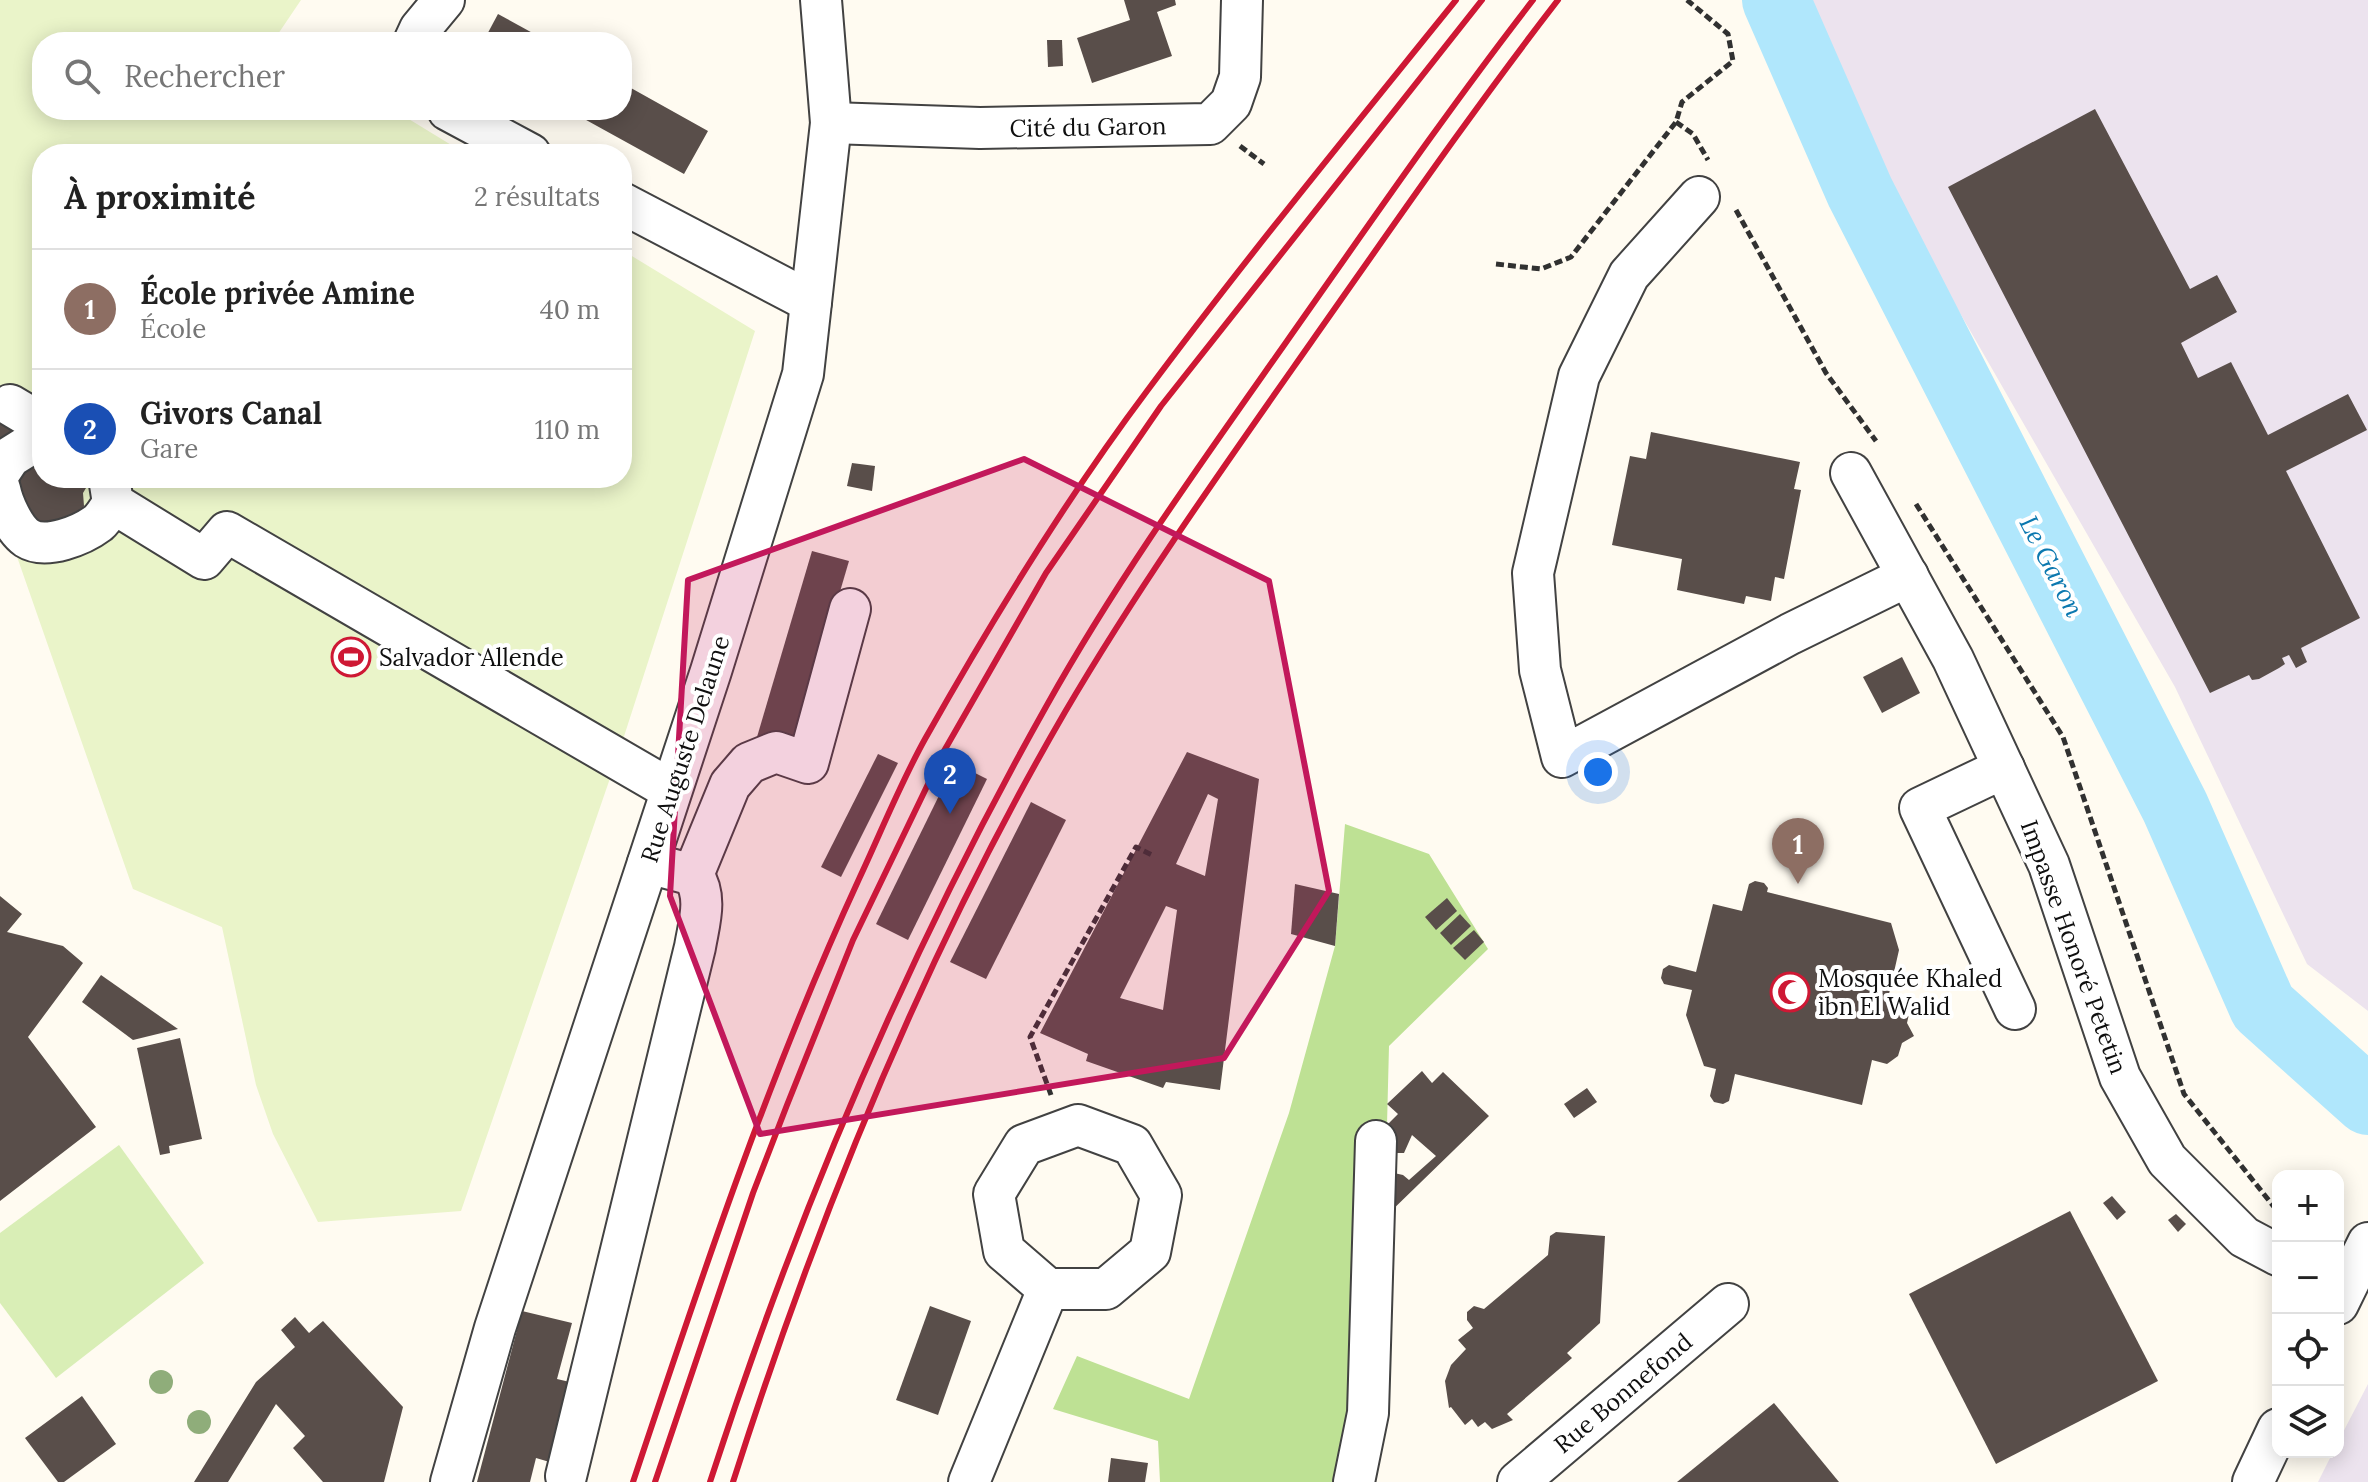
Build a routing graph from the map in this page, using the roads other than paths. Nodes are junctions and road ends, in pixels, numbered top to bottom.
1 (444, 0) edge
2 (821, 0) edge
3 (1242, 0) edge
4 (421, 32) edge
5 (467, 120) edge
6 (831, 123) junction
7 (511, 144) edge
8 (1715, 190) road end
9 (632, 208) edge
10 (811, 302) junction
11 (32, 443) edge
12 (0, 472) edge
13 (1851, 473) road end
14 (0, 489) edge
15 (111, 490) edge
16 (1908, 576) junction
17 (850, 609) dead end
18 (2004, 768) junction
19 (671, 790) junction
20 (648, 863) junction
21 (693, 875) junction
22 (2015, 1009) dead end
23 (1376, 1141) dead end
24 (2367, 1245) edge
25 (2272, 1252) edge
26 (2344, 1286) edge
27 (1048, 1289) junction
28 (1728, 1304) dead end
29 (2272, 1442) edge
30 (566, 1476) dead end
31 (451, 1482) edge
32 (969, 1482) edge
33 (1354, 1482) edge
34 (1518, 1482) edge
35 (2253, 1482) edge

1 - 4 street
2 - 6 street, Rue Auguste Delaune
3 - 6 street, Cité du Garon
5 - 7 street
6 - 10 street, Rue Auguste Delaune
8 - 16 street
9 - 10 street
10 - 19 street, Rue Auguste Delaune
11 - 12 street
13 - 16 street, Impasse Honoré Petetin
14 - 15 street
15 - 19 street
16 - 18 street, Impasse Honoré Petetin
17 - 21 street
18 - 22 street
18 - 25 street, Impasse Honoré Petetin
19 - 20 street, Rue Auguste Delaune
20 - 21 street
20 - 31 street, Rue Auguste Delaune
21 - 30 street
23 - 33 street
24 - 26 street
27 - 27 street
27 - 32 street
28 - 34 street, Rue Bonnefond
29 - 35 street

